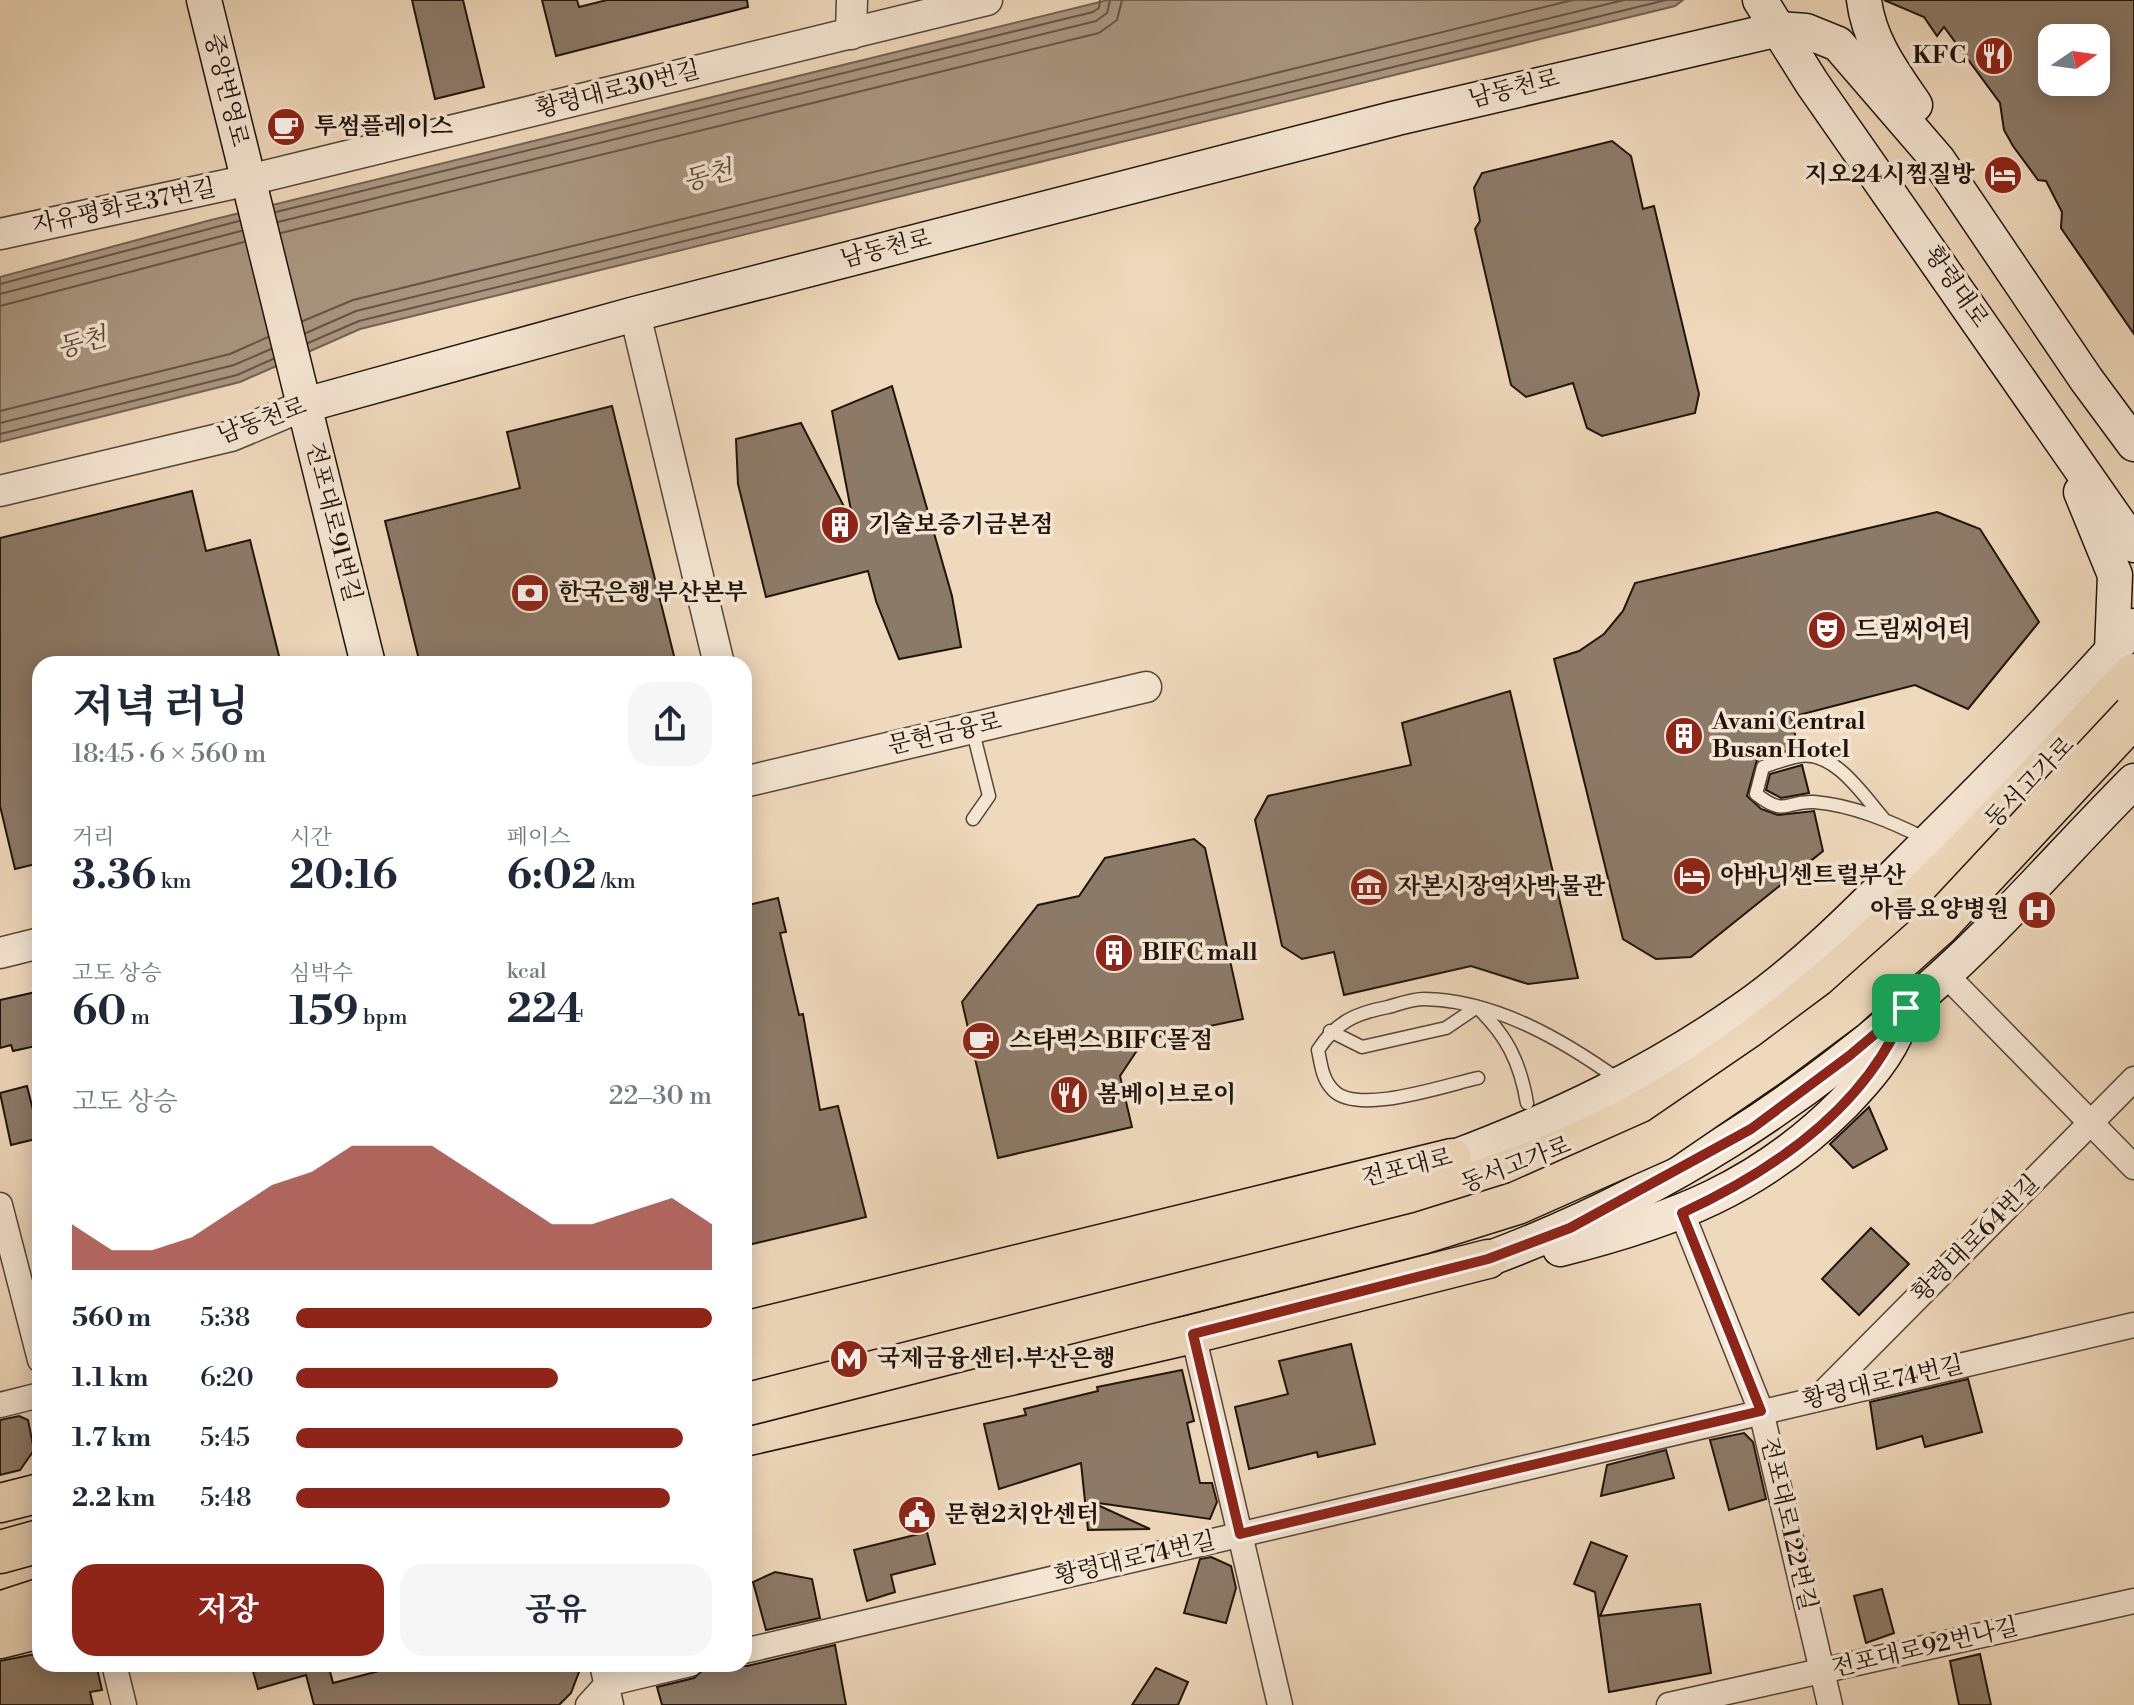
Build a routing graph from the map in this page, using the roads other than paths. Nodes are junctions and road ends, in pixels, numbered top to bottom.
1 (204, 0) edge
2 (852, 0) edge
3 (987, 0) edge
4 (1760, 0) edge
5 (1864, 0) edge
6 (1779, 29) junction
7 (851, 34) junction
8 (1938, 160) junction
9 (249, 180) junction
10 (0, 234) edge
11 (635, 314) junction
12 (2086, 379) junction
13 (302, 392) junction
14 (2134, 423) edge
15 (2054, 425) junction
16 (2134, 444) edge
17 (0, 491) edge
18 (2134, 545) edge
19 (2127, 651) edge
20 (366, 656) edge
21 (717, 656) edge
22 (1146, 687) dead end
23 (2134, 715) edge
24 (972, 728) junction
25 (752, 776) edge
26 (2129, 788) edge
27 (1883, 818) junction
28 (973, 819) dead end
29 (1930, 841) junction
30 (32, 945) edge
31 (0, 953) edge
32 (1945, 974) junction
33 (1477, 1007) junction
34 (1906, 1008) junction
35 (1330, 1031) junction
36 (1478, 1078) dead end
37 (2134, 1079) edge
38 (1625, 1084) junction
39 (1527, 1103) dead end
40 (2091, 1123) junction
41 (1452, 1158) joint
42 (2134, 1167) edge
43 (0, 1205) edge
44 (1682, 1213) junction
45 (1488, 1259) junction
46 (2134, 1325) edge
47 (32, 1329) edge
48 (1193, 1334) junction
49 (752, 1339) edge
50 (752, 1340) edge
51 (32, 1397) edge
52 (1818, 1398) junction
53 (0, 1405) edge
54 (1761, 1411) junction
55 (752, 1426) edge
56 (752, 1426) edge
57 (32, 1495) edge
58 (0, 1503) edge
59 (32, 1520) edge
60 (32, 1521) edge
61 (0, 1522) edge
62 (0, 1530) edge
63 (1240, 1534) junction
64 (32, 1543) edge
65 (0, 1552) edge
66 (32, 1581) edge
67 (0, 1588) edge
68 (32, 1591) edge
69 (0, 1598) edge
70 (2134, 1601) edge
71 (32, 1603) edge
72 (0, 1613) edge
73 (32, 1631) edge
74 (0, 1639) edge
75 (752, 1649) edge
76 (1822, 1671) junction
77 (116, 1672) edge
78 (657, 1672) edge
79 (607, 1684) edge
80 (124, 1705) edge
81 (588, 1705) edge
82 (1280, 1705) edge
83 (1669, 1705) edge
84 (1830, 1705) edge

1 - 9 main road, 중앙번영로
2 - 7 street
3 - 7 street, 황령대로30번길
4 - 6 main road, 황령대로
5 - 8 main road
6 - 8 main road
6 - 11 main road, 남동천로
6 - 15 main road, 황령대로
7 - 9 street, 황령대로30번길
8 - 12 main road
9 - 10 street, 자유평화로37번길
9 - 13 main road, 중앙번영로
11 - 13 main road, 남동천로
11 - 21 street
12 - 14 main road
12 - 16 main road
13 - 17 street, 남동천로
13 - 20 main road, 전포대로91번길
15 - 18 main road, 황령대로
15 - 19 main road
19 - 29 main road, 전포대로
19 - 50 highway, 동서고가로
22 - 24 street, 문현금융로
23 - 55 highway, 동서고가로, bridge
24 - 25 street, 문현금융로
24 - 28 lane
26 - 32 main road
27 - 27 lane
27 - 29 lane
29 - 38 main road, 전포대로
30 - 31 street
32 - 34 main road
32 - 40 street
33 - 35 lane
33 - 35 lane
33 - 38 lane
33 - 39 lane
34 - 44 main road
34 - 45 main road
35 - 36 lane
37 - 40 street, 황령대로64번길
38 - 41 main road, 전포대로
40 - 42 street
40 - 52 street, 황령대로64번길
41 - 49 main road, 전포대로
43 - 47 street
44 - 45 main road
44 - 54 street, 전포대로122번길
45 - 48 main road
46 - 52 street, 황령대로74번길
48 - 56 main road
48 - 63 street
51 - 53 street
52 - 54 street, 황령대로74번길
54 - 63 street, 황령대로74번길
54 - 76 street, 전포대로122번길
57 - 58 main road
59 - 61 highway
60 - 62 main road
63 - 75 street, 황령대로74번길
63 - 82 street
64 - 65 highway
66 - 67 highway
68 - 69 main road
70 - 76 street, 전포대로92번나길
71 - 72 highway
73 - 74 main road
76 - 83 street, 전포대로92번나길
76 - 84 street, 전포대로122번길
77 - 80 street
78 - 79 street
79 - 81 street

